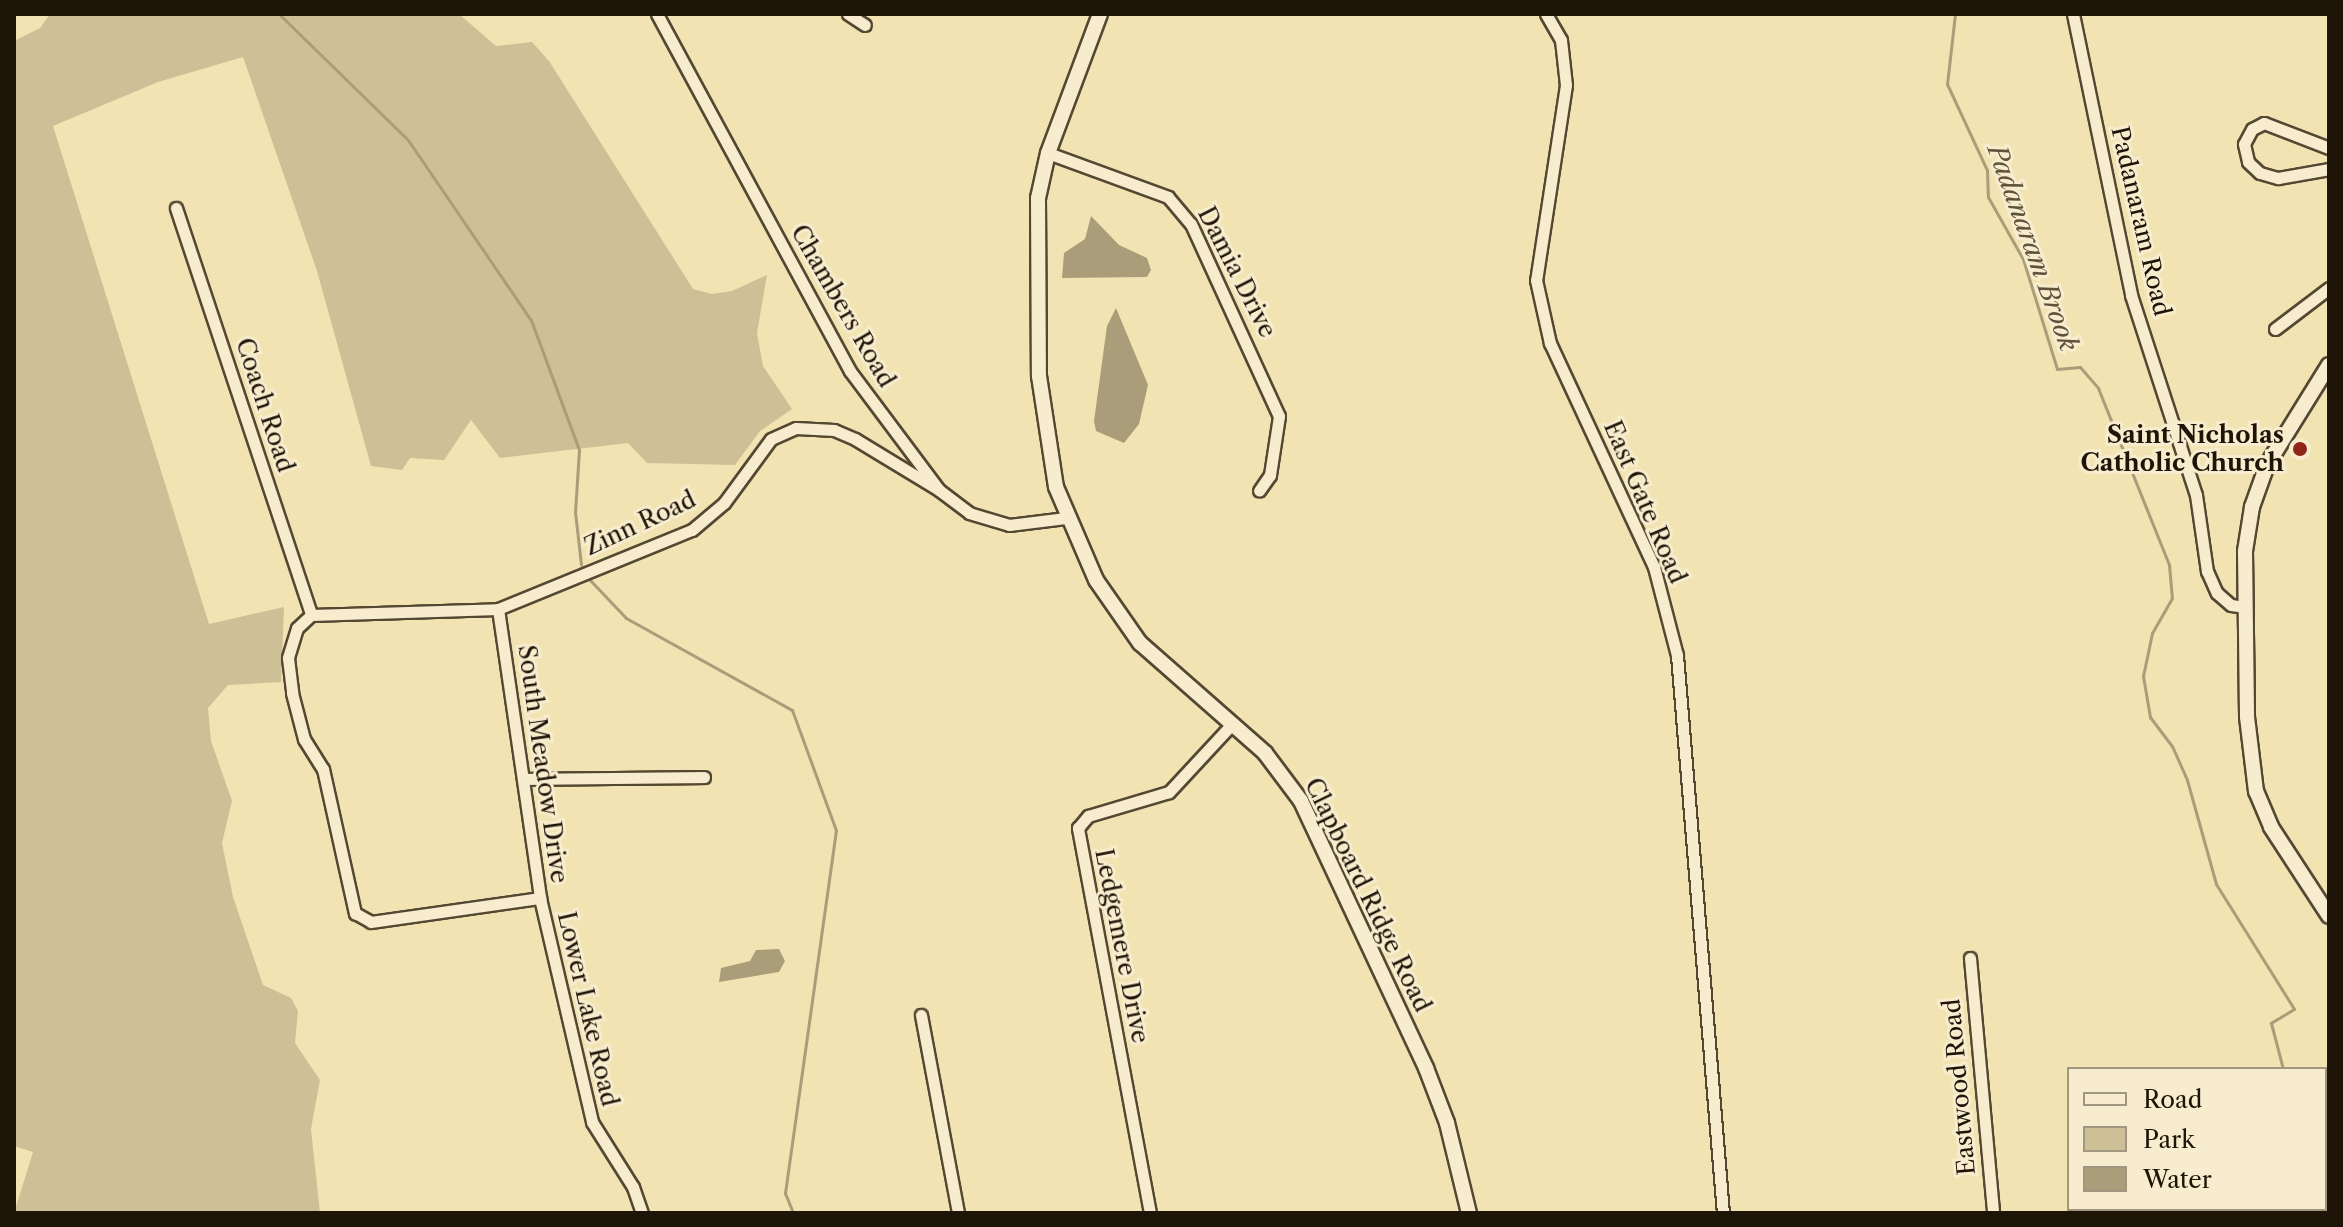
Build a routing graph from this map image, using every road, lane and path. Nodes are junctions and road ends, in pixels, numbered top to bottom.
1 (657, 14) edge
2 (848, 14) edge
3 (1100, 14) edge
4 (1546, 14) edge
5 (2073, 14) edge
6 (865, 25) dead end
7 (2329, 148) edge
8 (1048, 153) junction
9 (2329, 169) edge
10 (176, 208) dead end
11 (2329, 288) edge
12 (2275, 329) dead end
13 (2329, 365) edge
14 (939, 490) junction
15 (1259, 491) dead end
16 (1066, 518) junction
17 (2246, 607) junction
18 (498, 609) junction
19 (311, 615) junction
20 (1231, 725) junction
21 (704, 777) dead end
22 (523, 779) junction
23 (540, 898) junction
24 (2329, 916) edge
25 (1970, 958) dead end
26 (921, 1015) dead end
27 (642, 1213) edge
28 (958, 1213) edge
29 (1150, 1213) edge
30 (1469, 1213) edge
31 (1723, 1213) edge
32 (1993, 1213) edge

1 - 14 street, Chambers Road
2 - 6 street
3 - 8 main road, Clapboard Ridge Road
4 - 31 street, East Gate Road
5 - 17 street, Padanaram Road
7 - 9 street
8 - 15 street, Damia Drive
8 - 16 main road, Clapboard Ridge Road
10 - 19 street, Coach Road
11 - 12 street
13 - 17 main road
14 - 16 street, Chambers Road
14 - 18 street, Zinn Road
16 - 20 main road, Clapboard Ridge Road
17 - 24 main road
18 - 19 street, Zinn Road
18 - 22 street, South Meadow Drive
19 - 23 street, South Meadow Drive
20 - 29 street, Ledgemere Drive
20 - 30 main road, Clapboard Ridge Road
21 - 22 street
22 - 23 street, South Meadow Drive
23 - 27 street, Lower Lake Road
25 - 32 street, Eastwood Road
26 - 28 street

